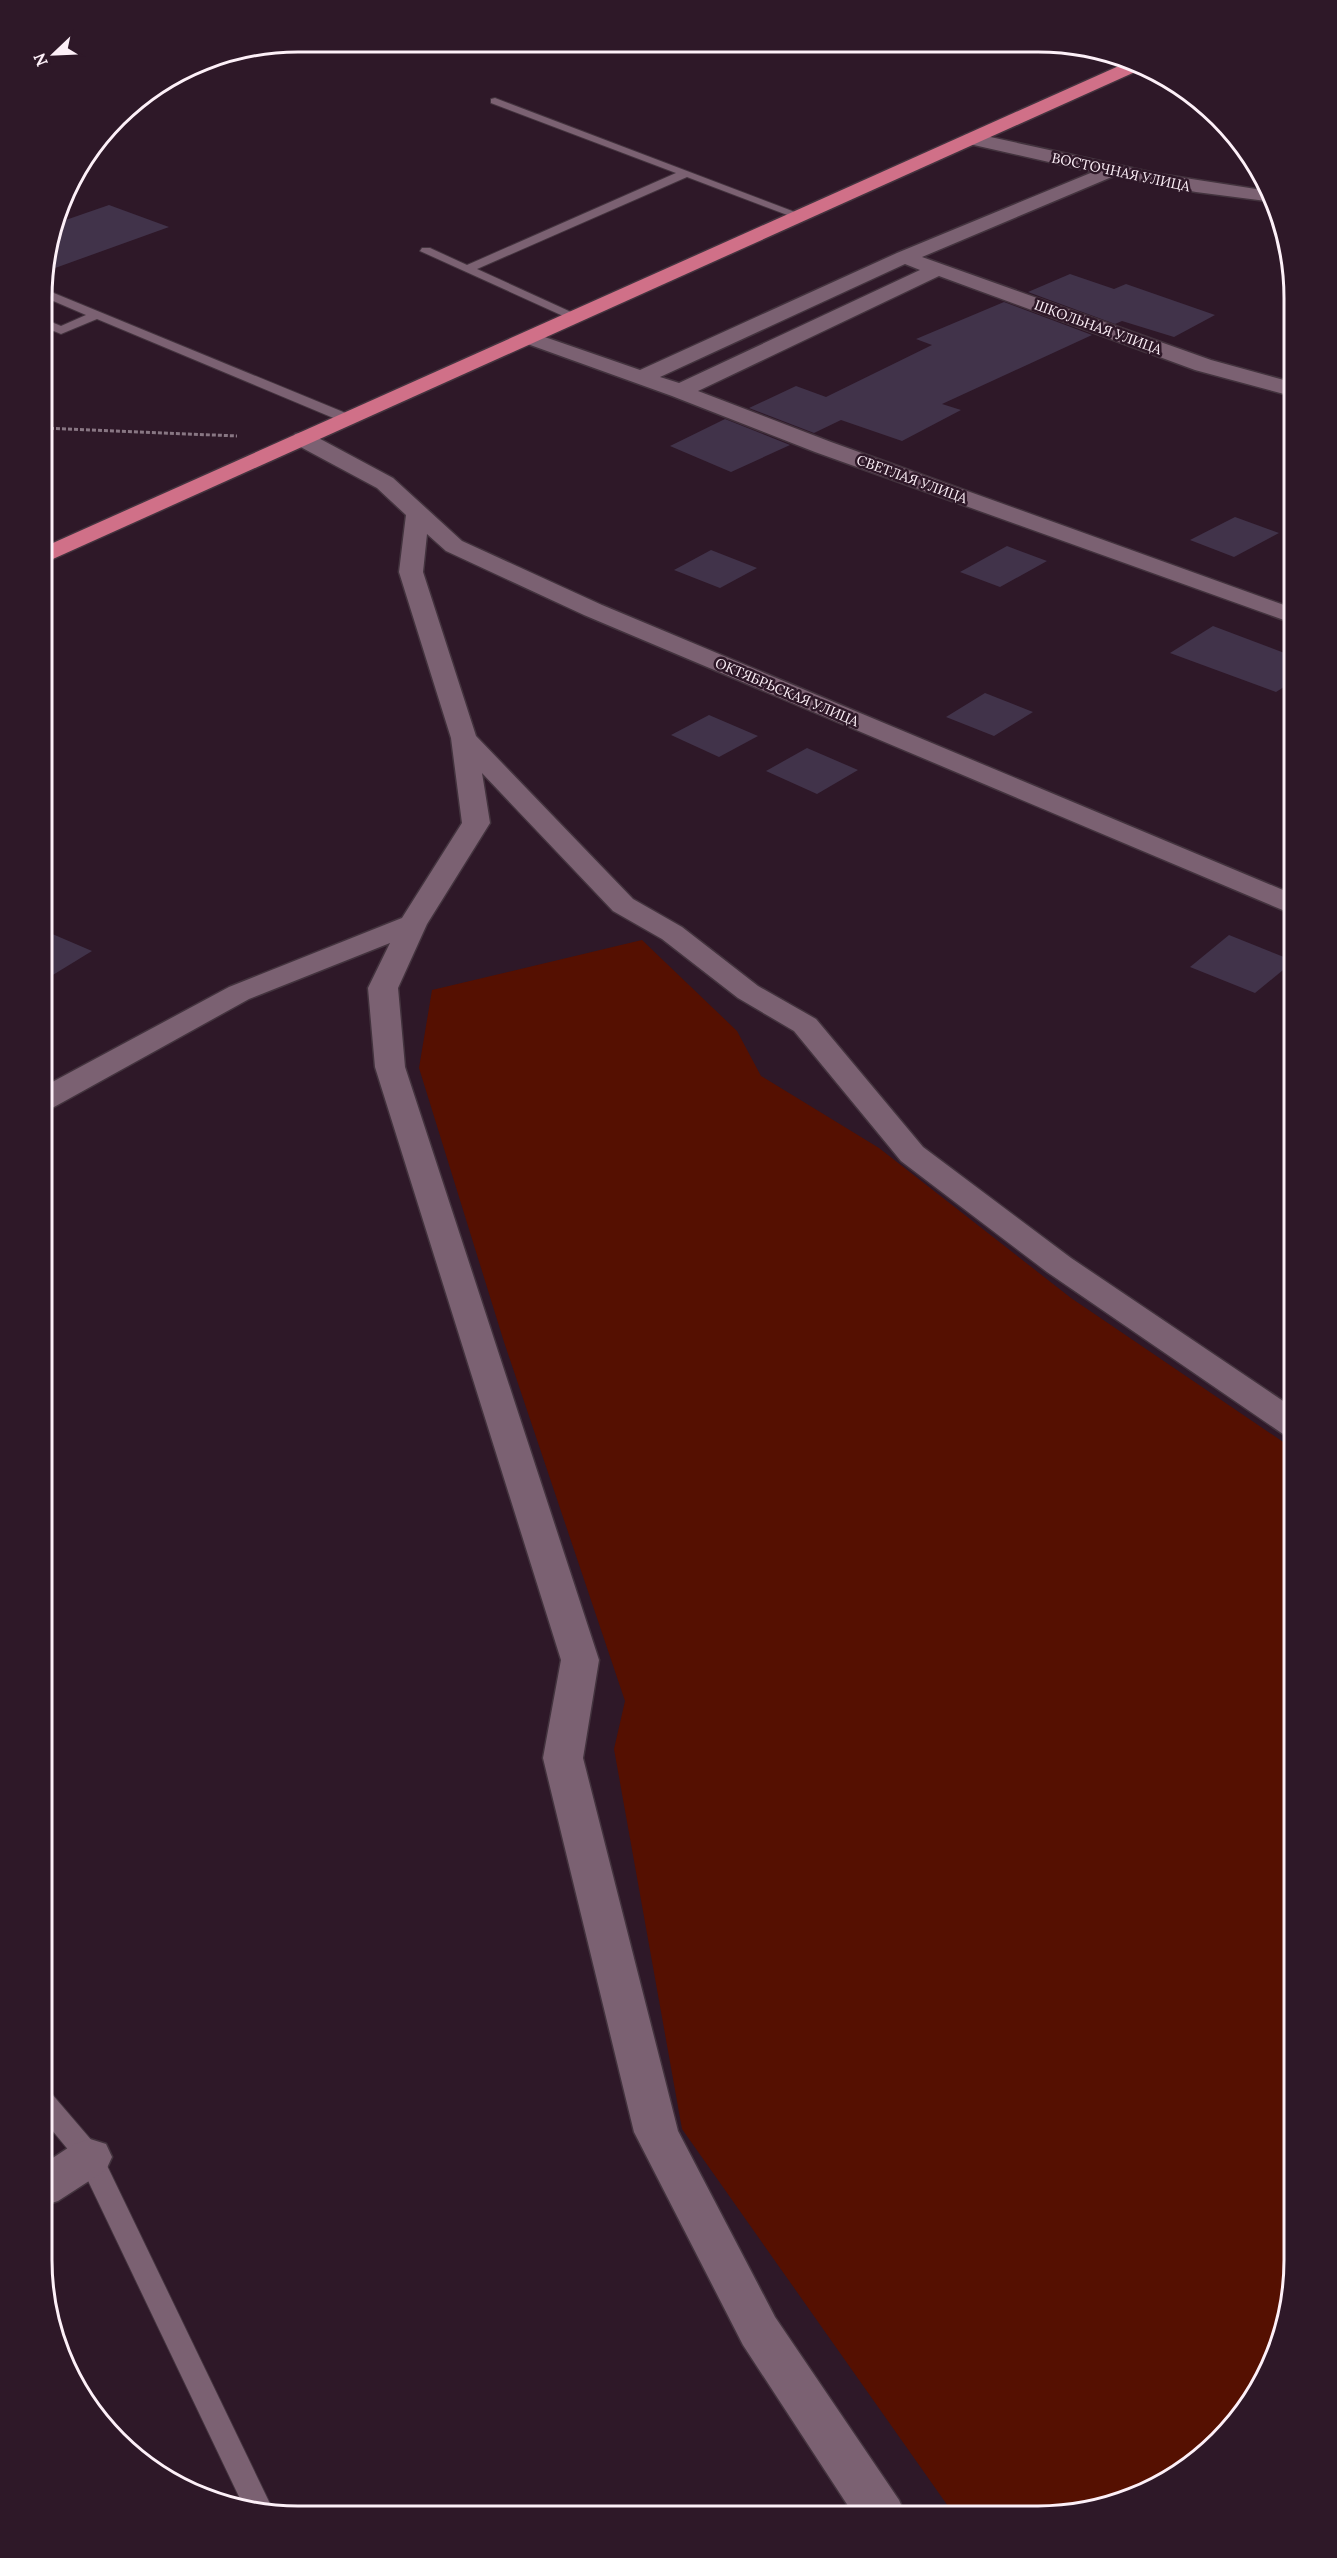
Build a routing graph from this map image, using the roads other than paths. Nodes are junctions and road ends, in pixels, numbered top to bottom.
1 (1127, 69) edge
2 (495, 101) dead end
3 (972, 139) junction
4 (1111, 171) junction
5 (687, 173) junction
6 (1262, 196) edge
7 (802, 217) junction
8 (426, 251) dead end
9 (904, 257) junction
10 (468, 269) junction
11 (938, 269) junction
12 (52, 296) edge
13 (96, 315) junction
14 (576, 317) junction
15 (52, 326) edge
16 (529, 338) junction
17 (641, 377) junction
18 (1284, 387) edge
19 (680, 391) junction
20 (348, 419) junction
21 (303, 439) junction
22 (418, 513) junction
23 (52, 552) edge
24 (1284, 613) edge
25 (464, 738) junction
26 (1284, 900) edge
27 (413, 924) junction
28 (52, 1095) edge
29 (1284, 1418) edge
30 (52, 2112) edge
31 (90, 2157) junction
32 (52, 2182) edge
33 (256, 2502) edge
34 (875, 2506) edge

1 - 3 highway
2 - 5 lane
3 - 4 street, ВОСТОЧНАЯ УЛИЦА
3 - 7 highway
4 - 6 street, ВОСТОЧНАЯ УЛИЦА
4 - 9 street
5 - 7 lane
5 - 10 lane
7 - 14 highway
8 - 10 lane
9 - 11 street, ШКОЛЬНАЯ УЛИЦА
9 - 17 street
10 - 14 lane
11 - 18 street, ШКОЛЬНАЯ УЛИЦА
11 - 19 street
12 - 13 lane
13 - 15 lane
13 - 20 lane
14 - 16 highway
16 - 17 street, СВЕТЛАЯ УЛИЦА
16 - 20 highway
17 - 19 street, СВЕТЛАЯ УЛИЦА
19 - 24 street, СВЕТЛАЯ УЛИЦА
20 - 21 highway
21 - 22 street, ОКТЯБРЬСКАЯ УЛИЦА
21 - 23 highway
22 - 25 street
22 - 26 street, ОКТЯБРЬСКАЯ УЛИЦА
25 - 27 street
25 - 29 street
27 - 28 street
27 - 34 street
30 - 31 lane
31 - 32 street
31 - 33 lane

